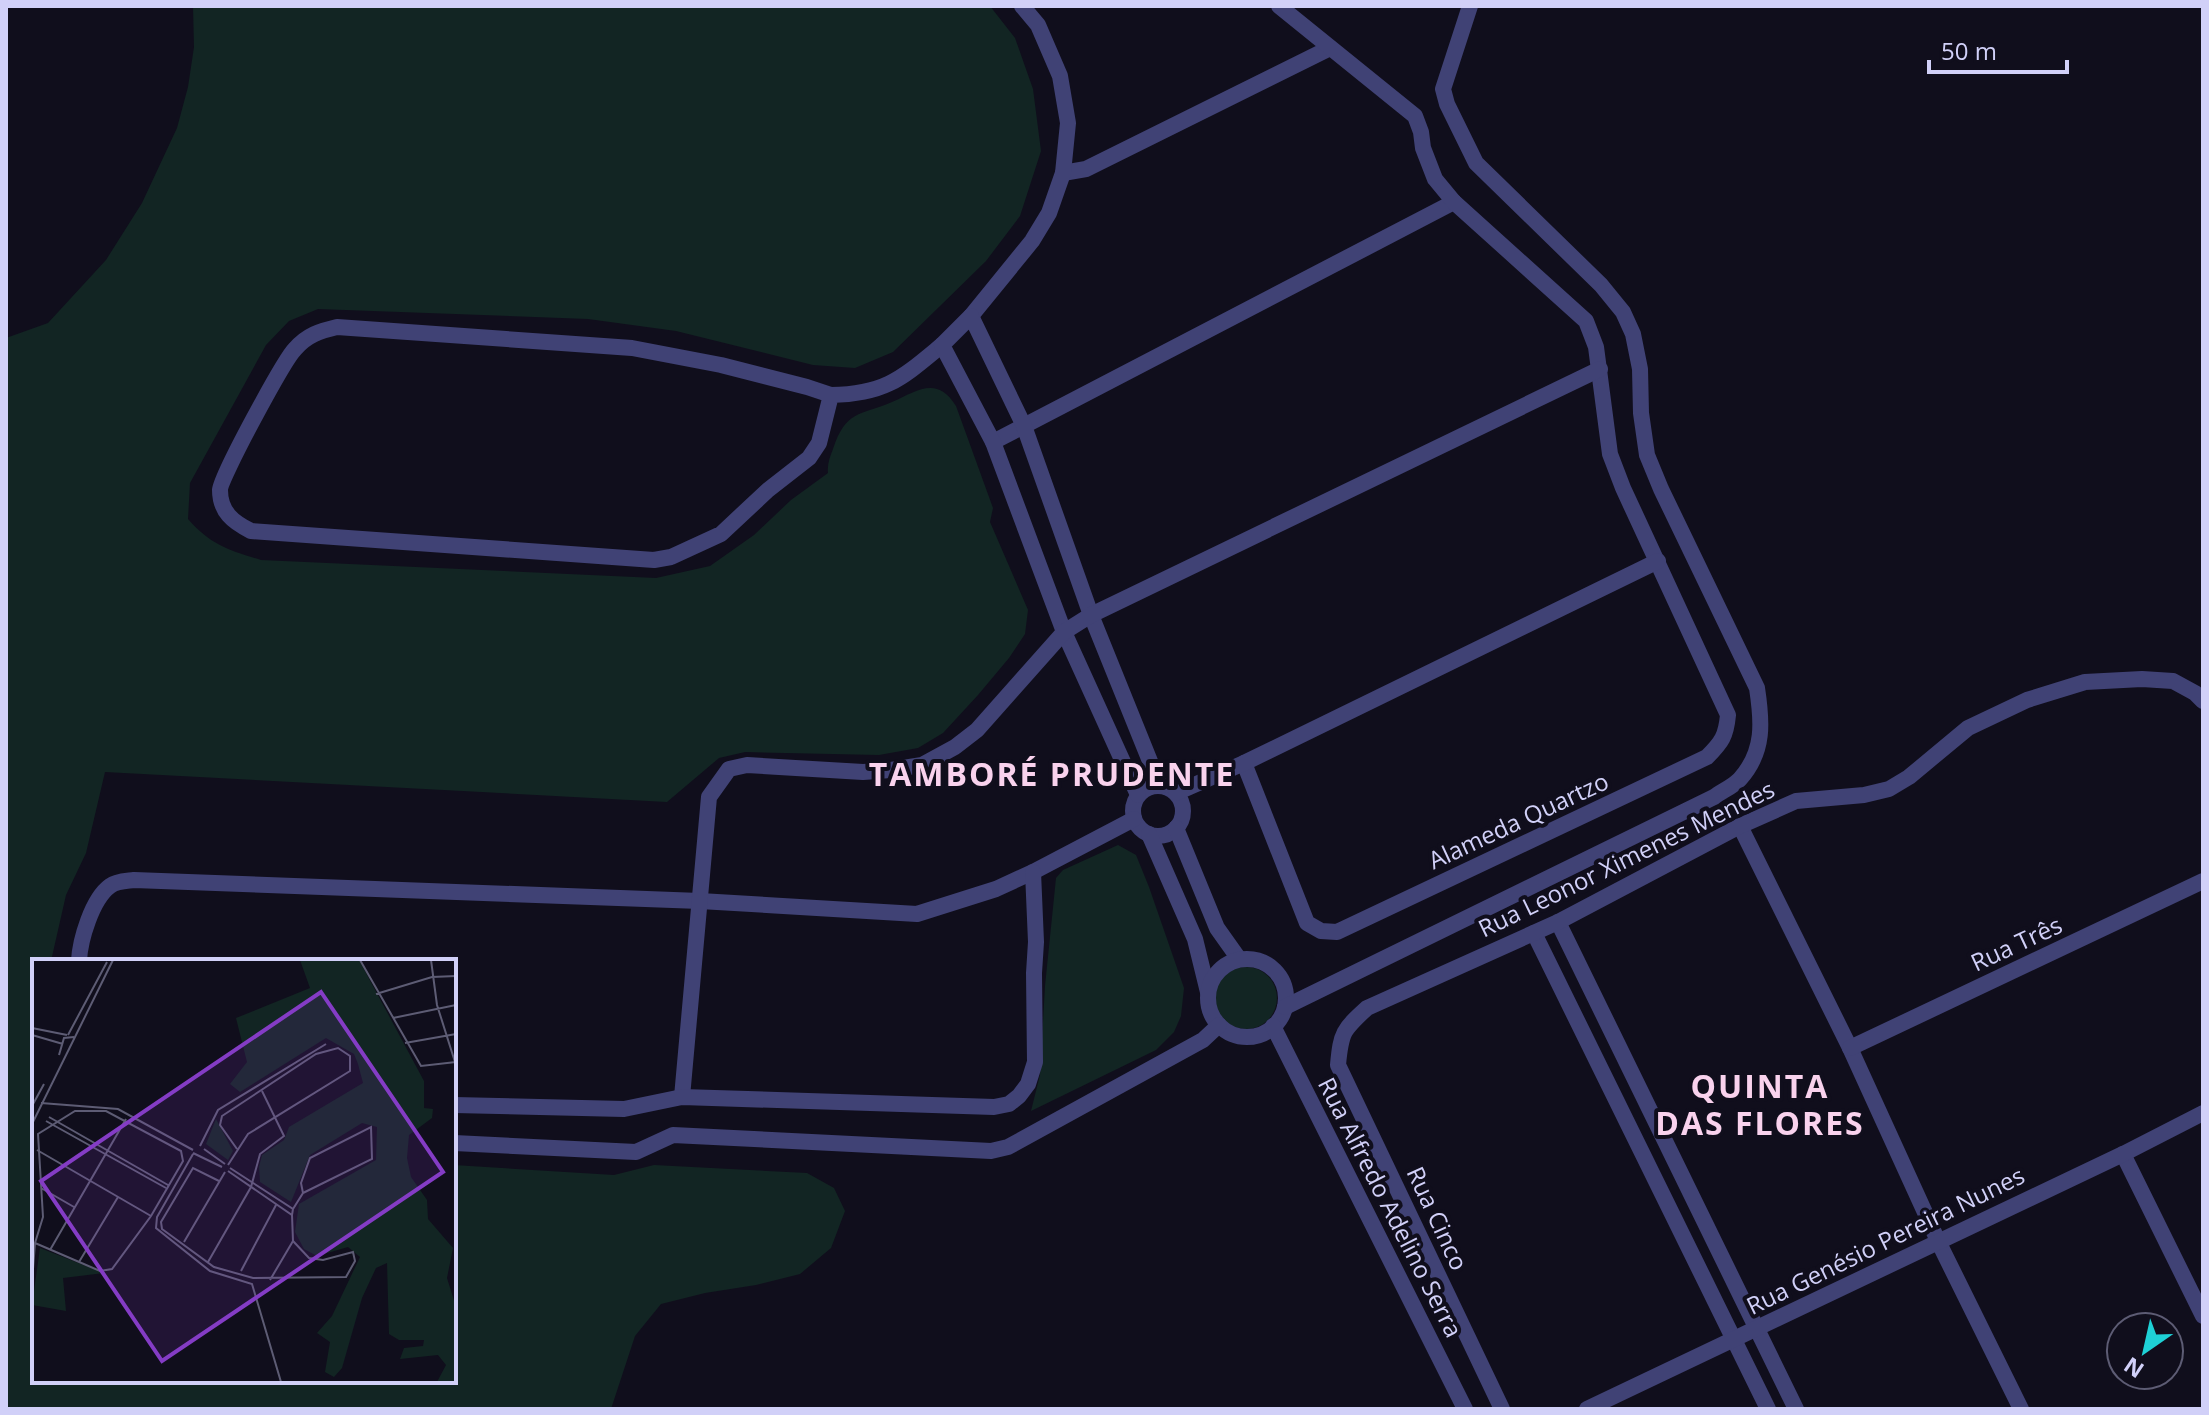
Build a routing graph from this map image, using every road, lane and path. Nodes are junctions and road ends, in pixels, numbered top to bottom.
1 (1022, 6) edge
2 (1279, 6) edge
3 (1470, 6) edge
4 (1330, 48) junction
5 (1063, 173) junction
6 (1454, 202) junction
7 (971, 316) junction
8 (942, 345) junction
9 (1600, 369) junction
10 (831, 395) junction
11 (1024, 426) junction
12 (993, 442) junction
13 (1658, 561) junction
14 (1091, 615) junction
15 (1064, 632) junction
16 (2203, 701) edge
17 (1244, 763) junction
18 (1168, 789) junction
19 (1138, 795) junction
20 (1134, 819) junction
21 (1740, 826) junction
22 (1176, 828) junction
23 (1149, 834) junction
24 (1033, 872) junction
25 (2203, 881) edge
26 (700, 901) junction
27 (1558, 922) junction
28 (1534, 933) junction
29 (79, 959) edge
30 (1239, 959) junction
31 (1208, 992) junction
32 (1285, 1007) junction
33 (1219, 1025) junction
34 (1273, 1026) junction
35 (1340, 1046) joint
36 (1850, 1048) junction
37 (682, 1097) junction
38 (456, 1105) edge
39 (2203, 1113) edge
40 (456, 1143) edge
41 (2123, 1154) junction
42 (1938, 1241) junction
43 (2203, 1316) edge
44 (1757, 1328) junction
45 (1734, 1340) junction
46 (1465, 1409) edge
47 (1502, 1409) edge
48 (1587, 1409) edge
49 (1768, 1409) edge
50 (1796, 1409) edge
51 (2021, 1409) edge

1 - 5 street
2 - 4 street
3 - 32 street
4 - 5 street
4 - 6 street
5 - 7 street
6 - 9 street
6 - 11 street
7 - 8 street
7 - 11 street
8 - 10 street
8 - 12 street
9 - 13 street
9 - 14 street
10 - 10 street
11 - 12 street
11 - 14 street
12 - 15 street
13 - 17 street
13 - 17 street, Alameda Quartzo
14 - 15 street
14 - 18 street
15 - 19 street
15 - 26 street
16 - 21 street, Rua Leonor Ximenes Mendes
17 - 18 street
18 - 19 street
18 - 22 street
19 - 20 street
20 - 23 street
20 - 24 street
21 - 27 street, Rua Leonor Ximenes Mendes
21 - 36 street
22 - 23 street
22 - 30 street
23 - 31 street
24 - 26 street
24 - 37 street
25 - 36 street, Rua Três
26 - 29 street
26 - 37 street
27 - 28 street, Rua Leonor Ximenes Mendes
27 - 44 street
28 - 35 street, Rua Leonor Ximenes Mendes
28 - 45 street
30 - 31 street
30 - 32 street
31 - 33 street
32 - 34 street
33 - 34 street
33 - 40 street
34 - 46 street, Rua Alfredo Adelino Serra
35 - 47 street, Rua Cinco
36 - 42 street
37 - 38 street
39 - 41 street, Rua Genésio Pereira Nunes
41 - 42 street, Rua Genésio Pereira Nunes
41 - 43 street
42 - 44 street, Rua Genésio Pereira Nunes
42 - 51 street
44 - 45 street, Rua Genésio Pereira Nunes
44 - 50 street
45 - 48 street, Rua Genésio Pereira Nunes
45 - 49 street

